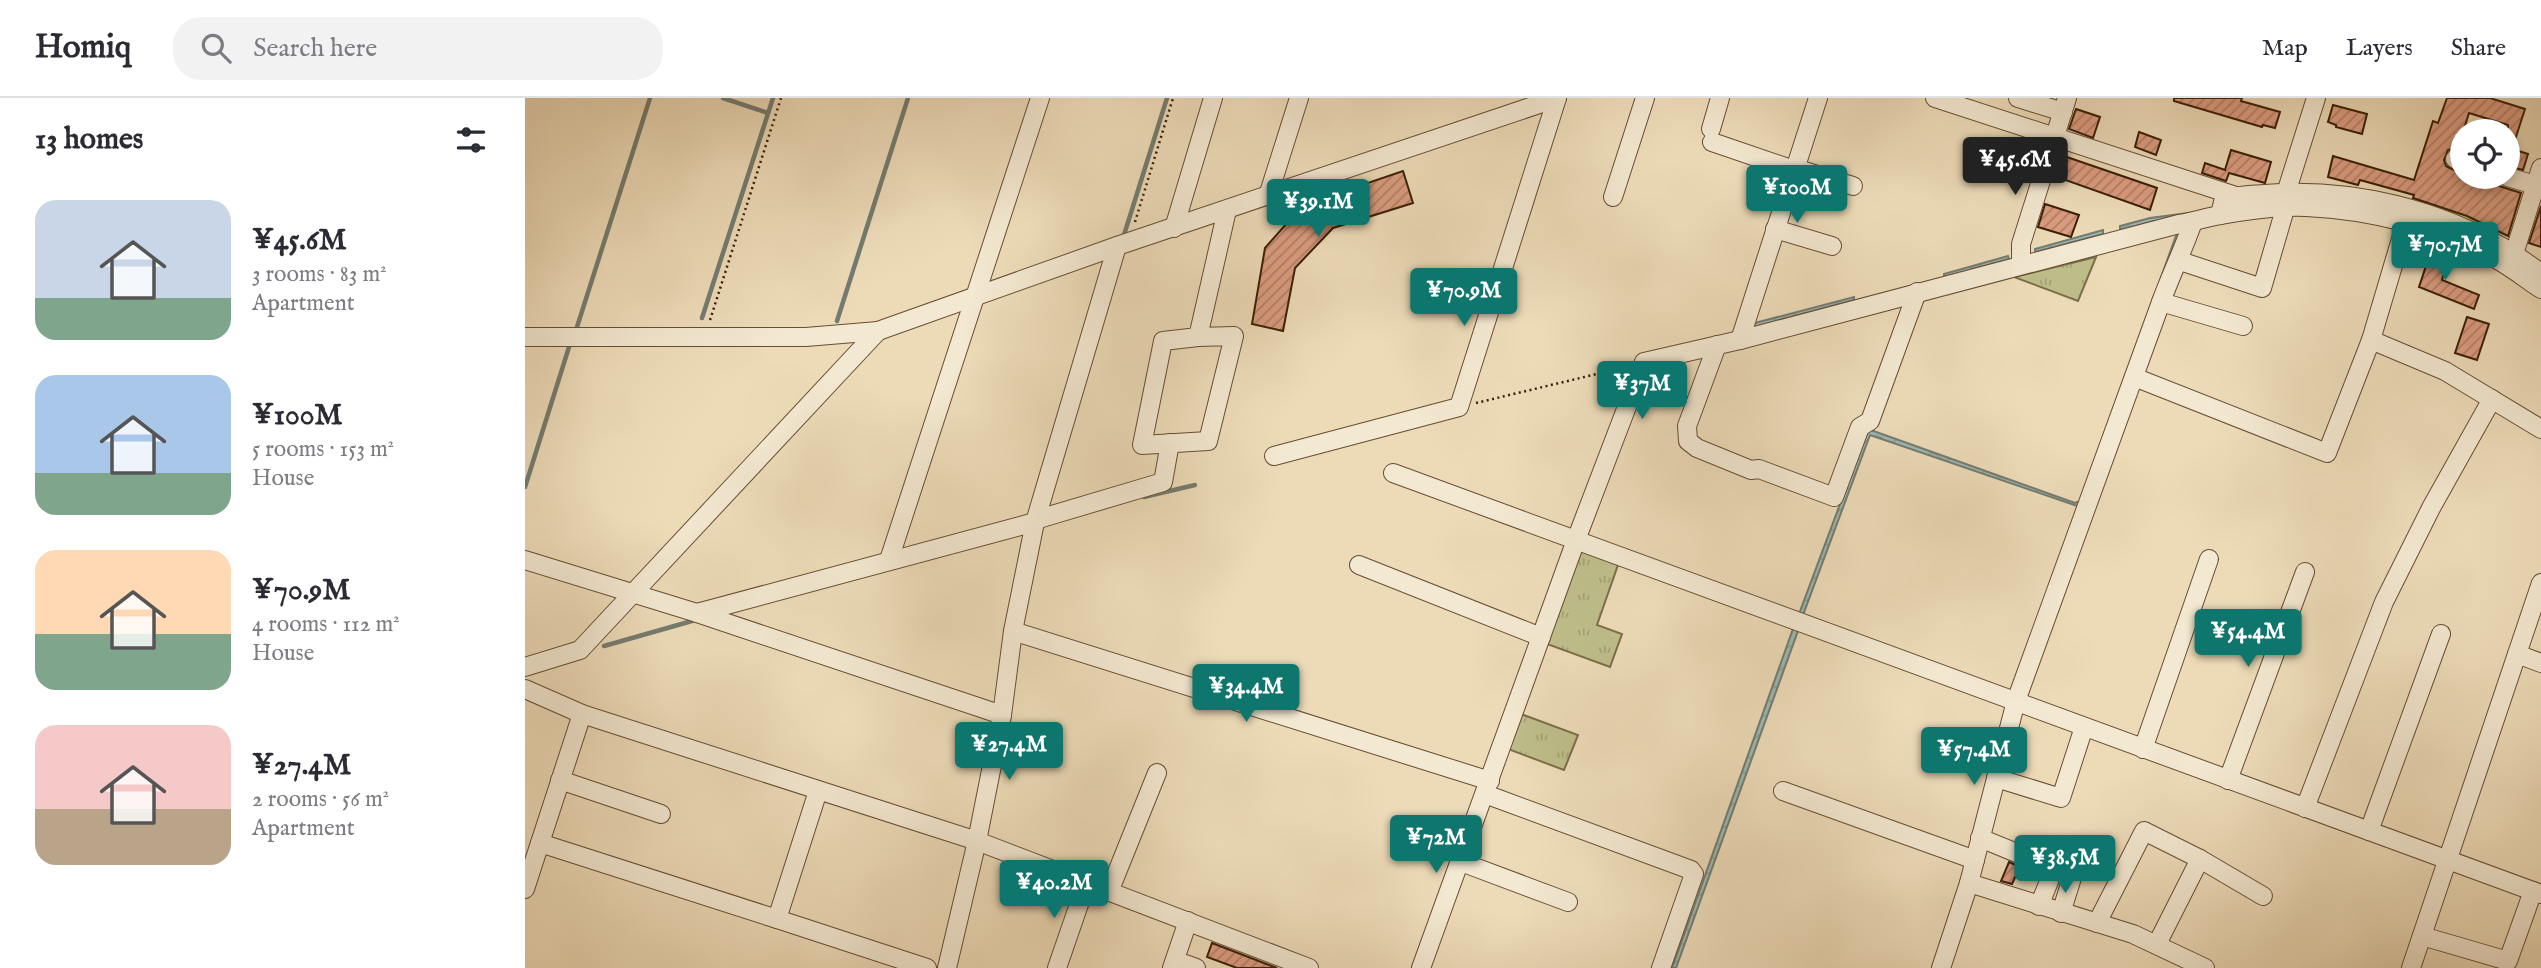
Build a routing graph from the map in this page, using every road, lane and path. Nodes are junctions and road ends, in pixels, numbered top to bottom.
1 (781, 98) edge
2 (1040, 98) edge
3 (1173, 98) edge
4 (1213, 98) edge
5 (1299, 98) edge
6 (1557, 98) edge
7 (1645, 98) edge
8 (1720, 98) edge
9 (1818, 98) edge
10 (1935, 98) edge
11 (2018, 98) edge
12 (2316, 98) edge
13 (2065, 105) edge
14 (2055, 136) junction
15 (2541, 168) edge
16 (1794, 169) junction
17 (2520, 181) edge
18 (1853, 186) dead end
19 (2535, 186) junction
20 (1268, 196) junction
21 (1613, 197) dead end
22 (2239, 197) junction
23 (2286, 200) junction
24 (1227, 210) junction
25 (2220, 215) junction
26 (2193, 222) junction
27 (2406, 222) junction
28 (1174, 228) junction
29 (1775, 229) junction
30 (1123, 244) junction
31 (1832, 246) dead end
32 (2514, 254) junction
33 (2180, 261) junction
34 (2021, 265) junction
35 (2541, 273) edge
36 (2541, 289) edge
37 (1917, 292) junction
38 (975, 297) junction
39 (2161, 302) junction
40 (2243, 326) dead end
41 (878, 331) junction
42 (525, 337) edge
43 (705, 337) junction
44 (1198, 337) junction
45 (1740, 340) junction
46 (2371, 340) junction
47 (1717, 345) junction
48 (1644, 362) junction
49 (2134, 377) junction
50 (2492, 399) junction
51 (1459, 407) junction
52 (2541, 429) edge
53 (1170, 443) junction
54 (1274, 456) dead end
55 (1394, 473) dead end
56 (1035, 521) junction
57 (1576, 540) junction
58 (2210, 559) dead end
59 (525, 560) edge
60 (889, 560) junction
61 (1359, 565) dead end
62 (2305, 572) dead end
63 (2541, 583) edge
64 (633, 594) junction
65 (697, 613) junction
66 (1013, 631) junction
67 (2441, 634) dead end
68 (1541, 637) junction
69 (2517, 654) junction
70 (2541, 663) edge
71 (525, 667) edge
72 (525, 689) edge
73 (2016, 701) junction
74 (582, 714) junction
75 (1002, 715) junction
76 (2084, 727) junction
77 (2143, 749) junction
78 (1157, 773) dead end
79 (1996, 778) junction
80 (560, 780) junction
81 (2228, 780) junction
82 (1487, 788) junction
83 (818, 791) junction
84 (1783, 791) dead end
85 (2305, 808) junction
86 (661, 814) dead end
87 (2369, 831) junction
88 (1980, 838) junction
89 (978, 841) junction
90 (540, 844) junction
91 (2200, 859) junction
92 (2448, 859) junction
93 (1975, 860) junction
94 (1461, 862) junction
95 (2054, 869) junction
96 (1969, 883) junction
97 (1086, 884) junction
98 (525, 889) edge
99 (1109, 892) junction
100 (2537, 892) edge
101 (2263, 896) dead end
102 (1568, 902) dead end
103 (2039, 906) junction
104 (2061, 913) junction
105 (777, 919) junction
106 (1193, 923) junction
107 (2097, 923) junction
108 (2422, 936) junction
109 (2157, 944) junction
110 (1184, 967) edge
111 (927, 968) edge
112 (947, 968) edge
113 (1057, 968) edge
114 (1309, 968) edge
115 (1421, 968) edge
116 (1661, 968) edge
117 (1941, 968) edge
118 (2205, 968) edge
119 (2411, 968) edge

1 - 43 path
2 - 38 street
3 - 30 path
4 - 28 street
5 - 20 street
6 - 20 street
6 - 51 street
7 - 21 street
8 - 16 street
9 - 16 street
10 - 14 street
11 - 13 street
12 - 23 street
13 - 14 street
14 - 22 street
14 - 34 street
15 - 19 street
16 - 18 street
16 - 29 street
17 - 19 street
19 - 32 street
20 - 24 street
22 - 23 street
22 - 25 street
23 - 25 street
23 - 27 street
23 - 32 street
23 - 33 street
24 - 28 street
24 - 44 street
25 - 26 street
26 - 33 street
26 - 34 street
27 - 36 street
27 - 46 street
28 - 30 street
29 - 31 street
29 - 45 street
30 - 38 street
30 - 56 street
32 - 35 street
33 - 39 street
34 - 37 street
37 - 45 street
37 - 47 street
38 - 41 street
38 - 60 street
39 - 40 street
39 - 49 street
41 - 43 street
41 - 64 street
42 - 43 street
44 - 53 street
44 - 53 street
45 - 47 street
46 - 49 street
46 - 50 street
47 - 48 street
48 - 51 path
48 - 57 street
49 - 73 street
50 - 52 street
50 - 85 street
51 - 54 street
53 - 56 street
55 - 57 street
56 - 60 street
56 - 66 street
57 - 68 street
57 - 73 street
58 - 77 street
59 - 64 street
60 - 65 street
61 - 68 street
62 - 81 street
63 - 69 street
64 - 65 street
64 - 71 street
65 - 75 street
66 - 75 street
66 - 82 street
67 - 87 street
68 - 82 street
69 - 70 street
69 - 92 street
72 - 74 street
73 - 76 street
73 - 79 street
74 - 80 street
74 - 83 street
75 - 89 street
76 - 77 street
76 - 79 street
77 - 81 street
78 - 99 street
79 - 88 street
80 - 86 street
80 - 90 street
81 - 85 street
82 - 94 street
82 - 116 street
83 - 89 street
83 - 105 street
84 - 93 street
85 - 87 street
87 - 92 street
88 - 93 street
88 - 95 street
89 - 97 street
89 - 112 street
90 - 98 street
90 - 105 street
91 - 101 street
91 - 107 street
91 - 109 street
92 - 100 street
92 - 108 street
93 - 96 street
94 - 102 street
94 - 115 street
95 - 103 street
95 - 104 street
96 - 103 street
96 - 117 street
97 - 99 street
97 - 113 street
99 - 106 street
100 - 108 street
103 - 104 street
104 - 107 street
105 - 111 street
106 - 110 street
106 - 114 street
107 - 109 street
108 - 119 street
109 - 118 street

